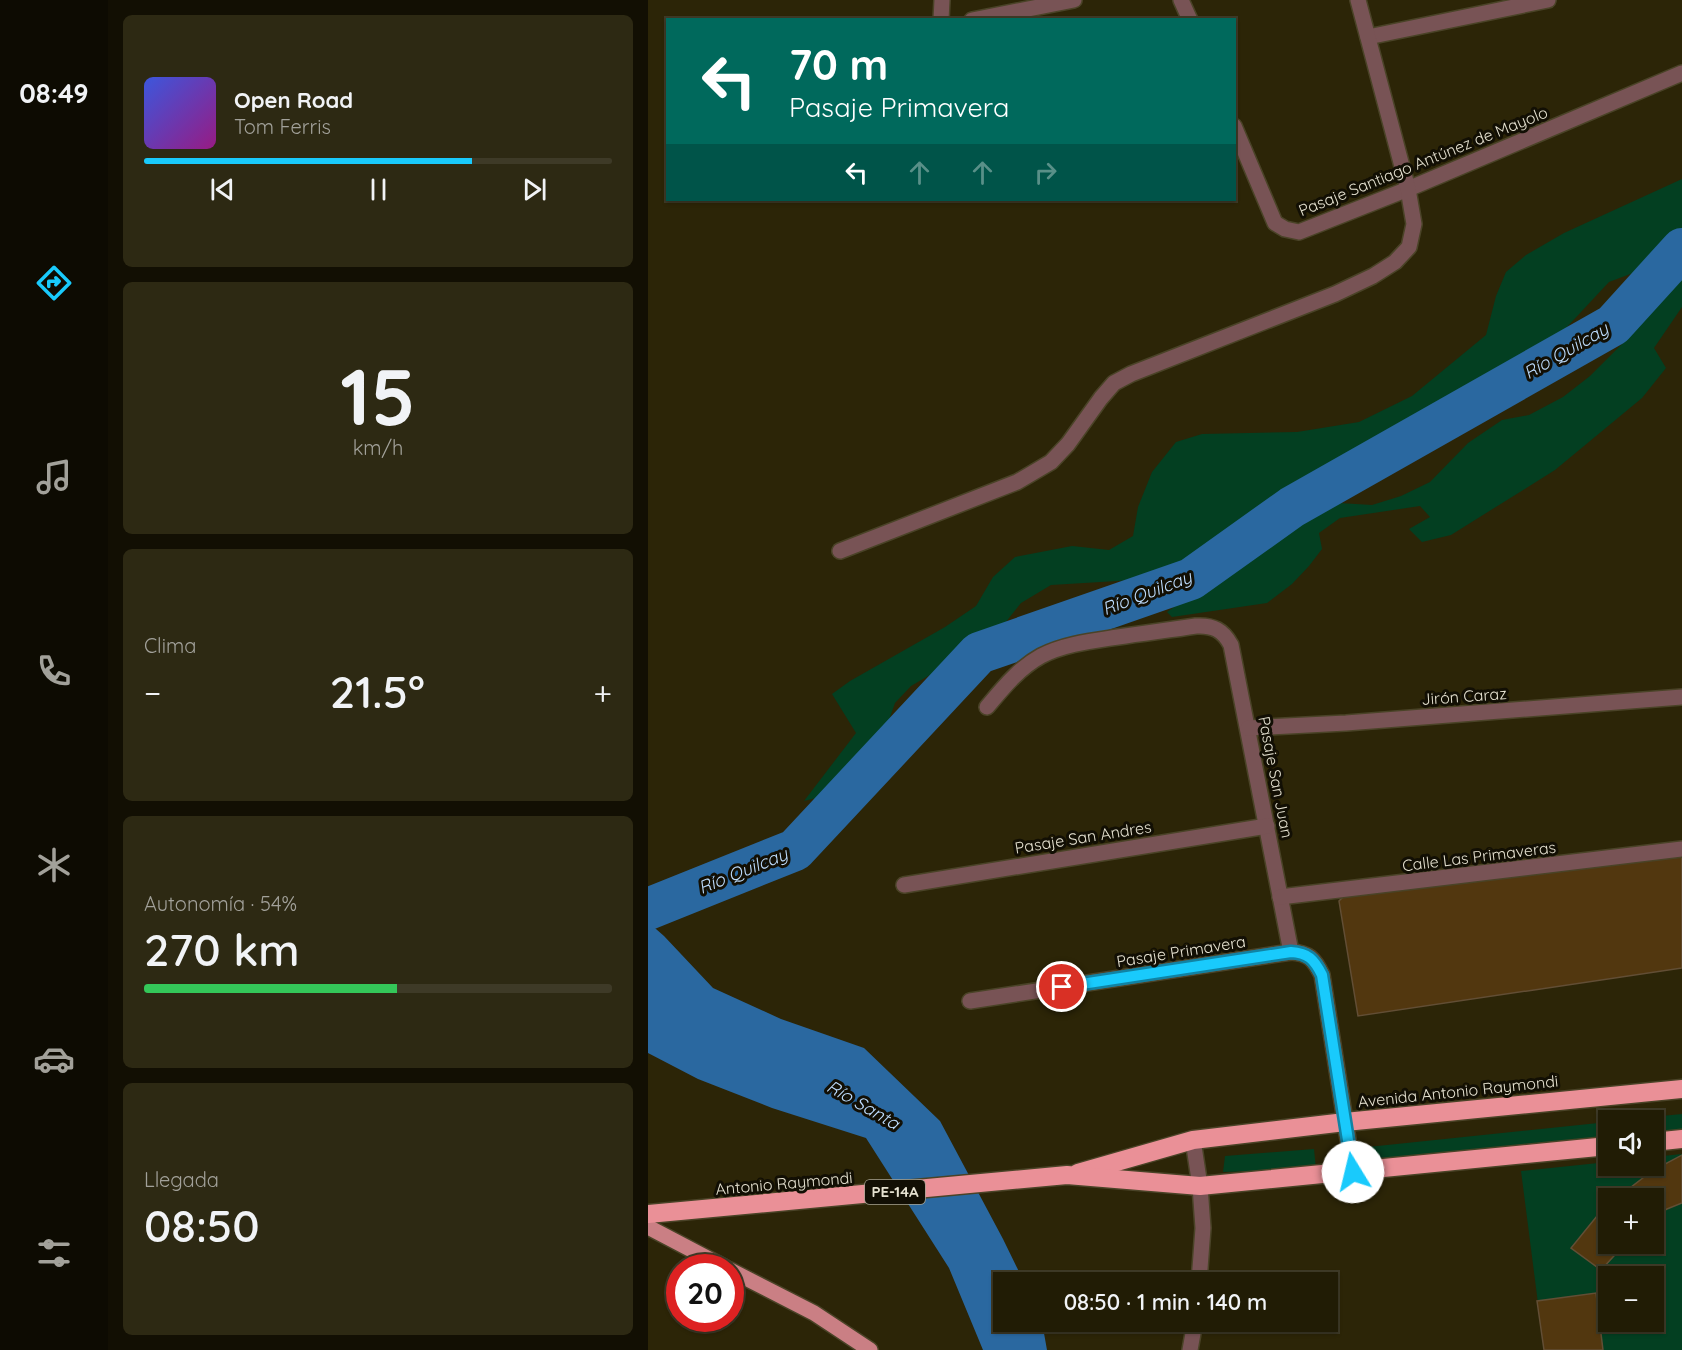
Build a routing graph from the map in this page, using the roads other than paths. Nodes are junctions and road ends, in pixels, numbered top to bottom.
1 (942, 0) edge
2 (1074, 0) edge
3 (1181, 0) edge
4 (1358, 0) edge
5 (1548, 0) edge
6 (941, 18) edge
7 (982, 18) edge
8 (1189, 18) edge
9 (1368, 37) junction
10 (1682, 73) edge
11 (1236, 131) edge
12 (1408, 189) junction
13 (840, 551) dead end
14 (1682, 697) edge
15 (987, 707) dead end
16 (1248, 729) junction
17 (1267, 826) junction
18 (1682, 849) edge
19 (904, 885) dead end
20 (1280, 897) junction
21 (1291, 952) junction
22 (970, 1001) dead end
23 (1682, 1089) edge
24 (1345, 1122) junction
25 (1682, 1139) edge
26 (1192, 1140) junction
27 (1664, 1141) edge
28 (1598, 1147) edge
29 (1353, 1172) junction
30 (1067, 1175) junction
31 (1200, 1186) junction
32 (648, 1214) edge
33 (648, 1227) edge
34 (699, 1254) edge
35 (1200, 1272) edge
36 (744, 1277) edge
37 (1193, 1332) edge
38 (870, 1350) edge
39 (1190, 1350) edge

1 - 6 street
2 - 7 street
3 - 8 street
4 - 9 street
5 - 9 street
9 - 12 street
10 - 12 street, Pasaje Santiago Antúnez de Mayolo
11 - 12 street, Pasaje Santiago Antúnez de Mayolo
12 - 13 street
14 - 16 street, Jirón Caraz
15 - 16 street, Pasaje San Juan
16 - 17 street, Pasaje San Juan
17 - 19 street, Pasaje San Andres
17 - 20 street, Pasaje San Juan
18 - 20 street, Calle Las Primaveras
20 - 21 street, Pasaje San Juan
21 - 22 street, Pasaje Primavera
21 - 24 street
23 - 24 highway, Avenida Antonio Raymondi / PE-14A
24 - 26 highway, Avenida Antonio Raymondi / PE-14A
24 - 29 street
25 - 27 highway
26 - 30 highway, Avenida Antonio Raymondi / PE-14A
26 - 31 street
28 - 29 highway, PE-14A
29 - 31 highway, PE-14A
30 - 31 highway, PE-14A
30 - 32 highway, Antonio Raymondi / PE-14A
31 - 35 street
33 - 34 main road
36 - 38 main road
37 - 39 street

